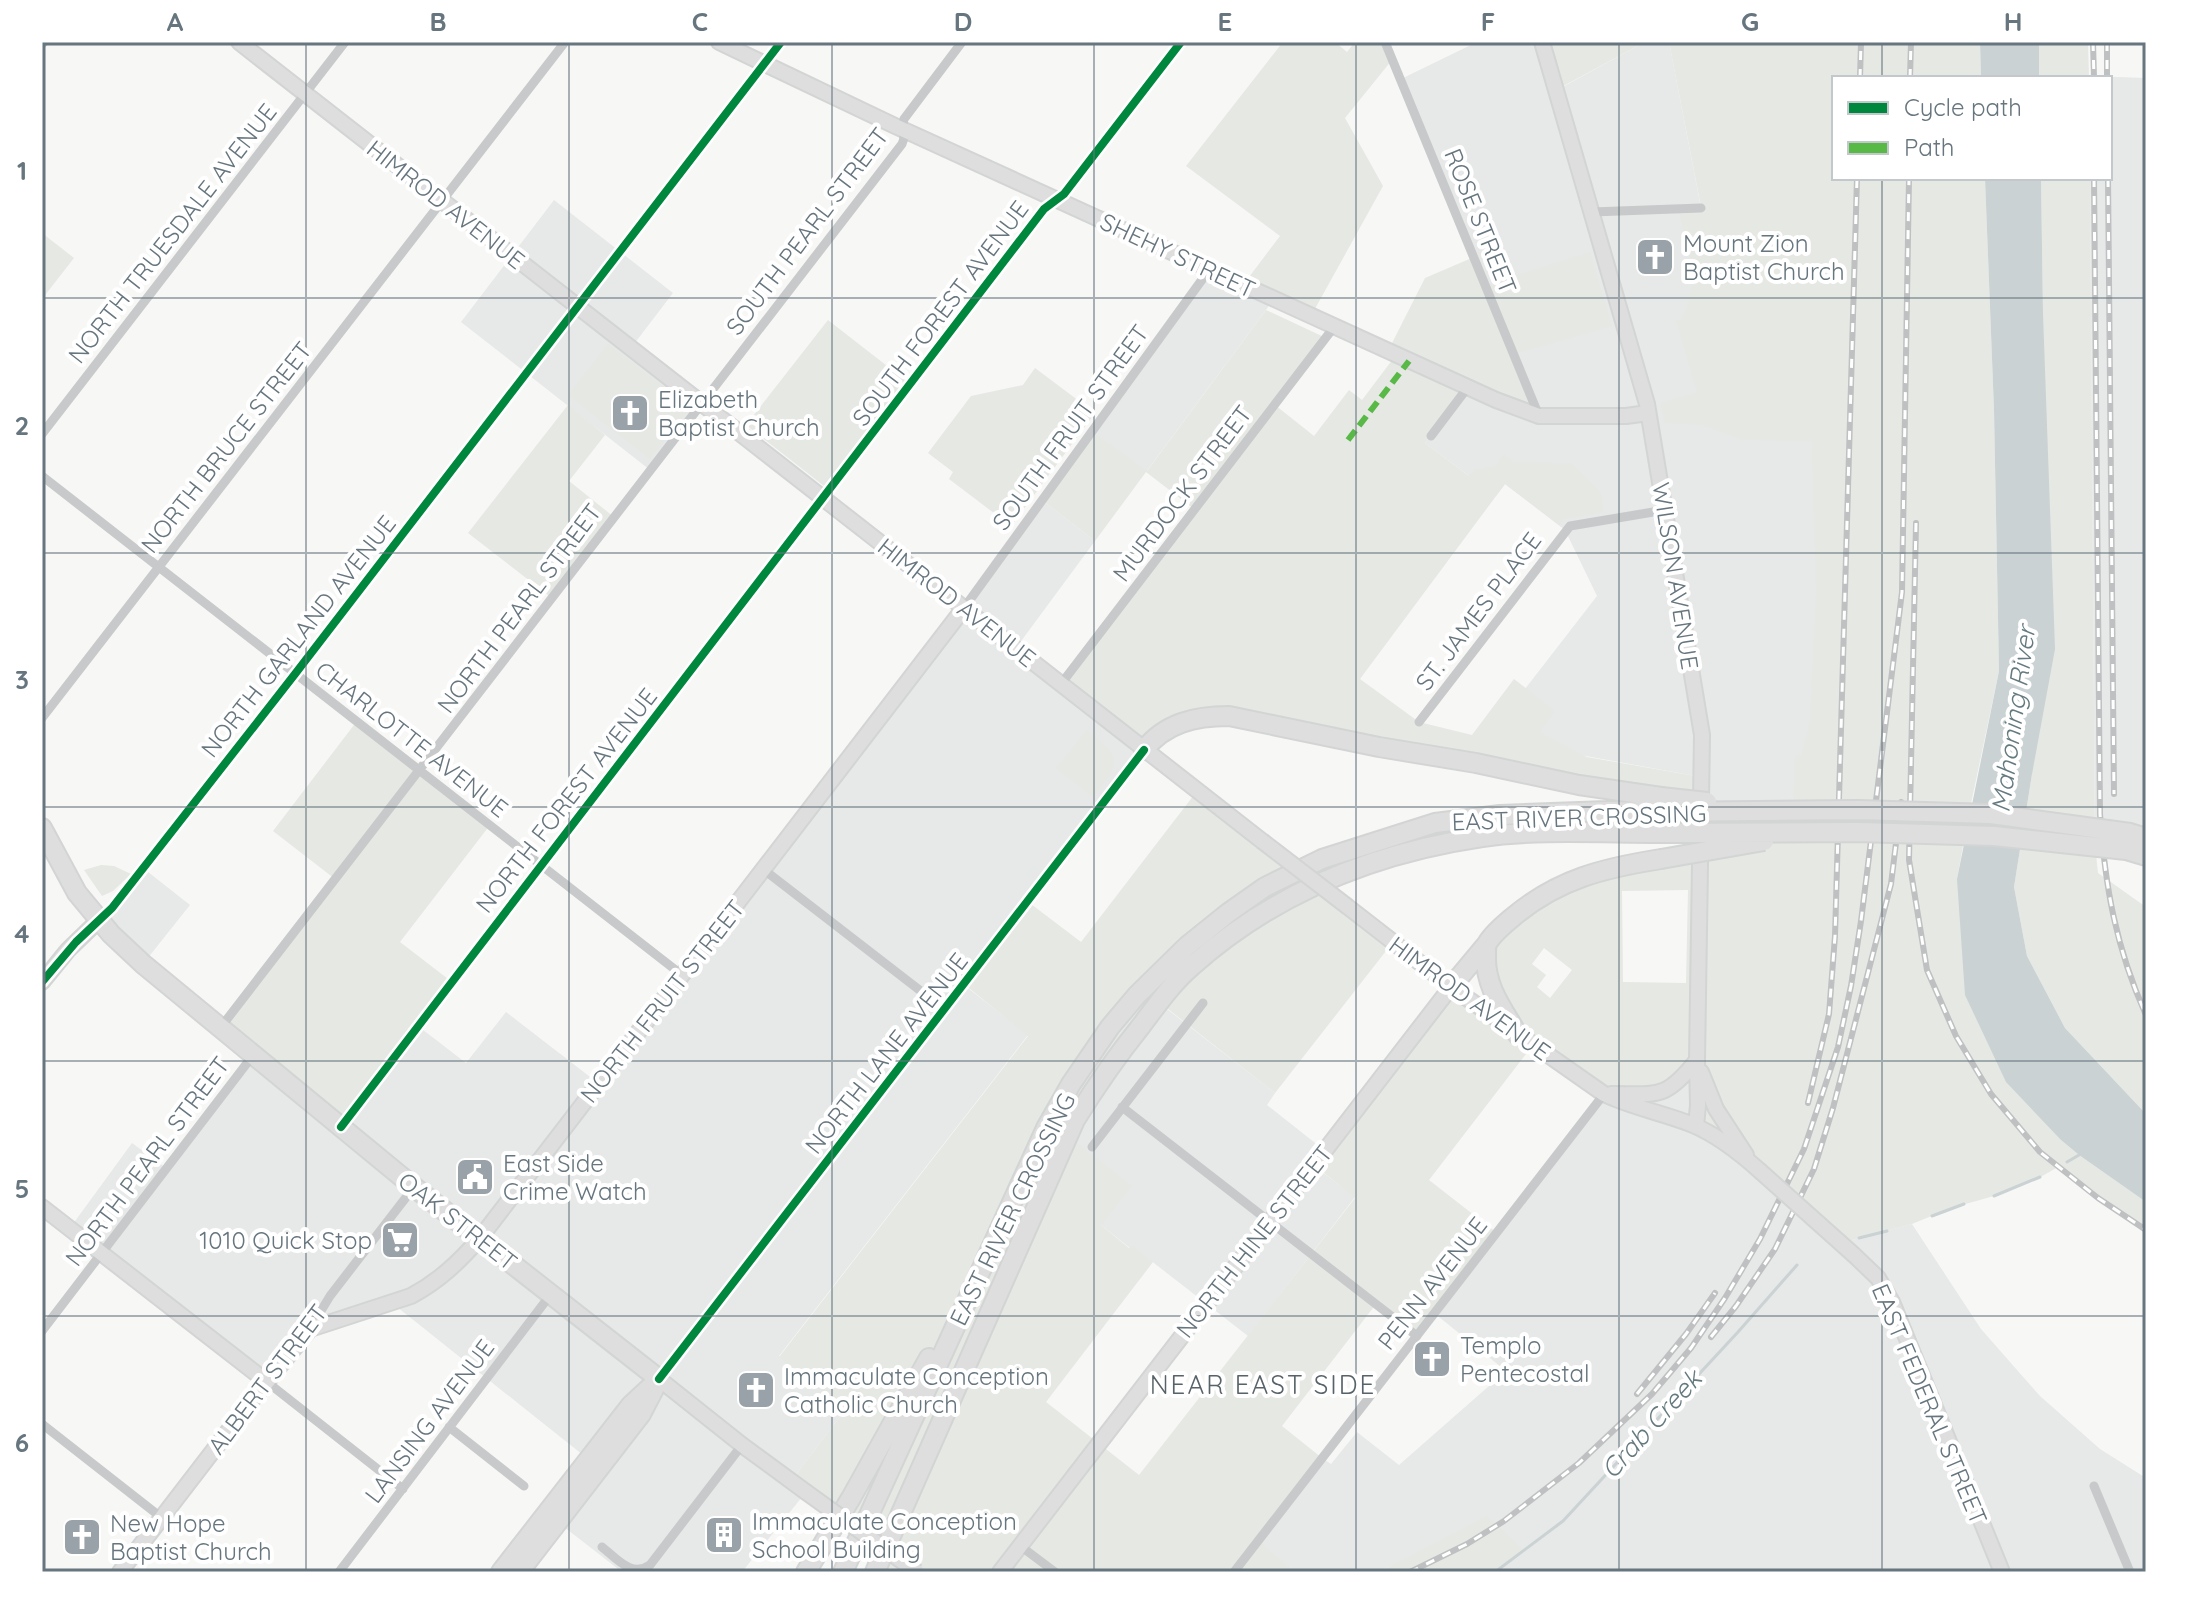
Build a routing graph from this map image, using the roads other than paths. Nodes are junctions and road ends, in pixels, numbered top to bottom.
1 (239, 42) edge
2 (345, 42) edge
3 (565, 42) edge
4 (719, 42) edge
5 (781, 42) edge
6 (962, 42) edge
7 (1181, 42) edge
8 (1385, 42) edge
9 (1542, 42) edge
10 (764, 65) junction
11 (304, 94) junction
12 (903, 129) junction
13 (1056, 199) junction
14 (442, 201) junction
15 (1701, 208) dead end
16 (1592, 212) junction
17 (1209, 270) junction
18 (578, 306) junction
19 (1334, 327) junction
20 (1468, 387) junction
21 (702, 403) junction
22 (1648, 413) junction
23 (1539, 416) junction
24 (42, 434) edge
25 (1431, 436) dead end
26 (42, 476) edge
27 (824, 498) junction
28 (1665, 510) junction
29 (159, 567) junction
30 (964, 608) junction
31 (295, 674) junction
32 (1061, 684) junction
33 (42, 718) edge
34 (1419, 722) dead end
35 (1144, 750) junction
36 (420, 771) junction
37 (1660, 805) junction
38 (42, 828) edge
39 (1821, 832) junction
40 (2146, 838) edge
41 (2146, 856) edge
42 (542, 865) junction
43 (763, 869) junction
44 (99, 920) junction
45 (1486, 945) junction
46 (682, 975) junction
47 (42, 982) edge
48 (1451, 987) junction
49 (1203, 1003) dead end
50 (944, 1009) junction
51 (221, 1027) junction
52 (1518, 1035) junction
53 (254, 1054) junction
54 (1697, 1060) junction
55 (1604, 1094) junction
56 (1122, 1107) junction
57 (1696, 1126) junction
58 (341, 1127) junction
59 (1092, 1147) dead end
60 (1755, 1166) junction
61 (414, 1187) junction
62 (42, 1207) edge
63 (1269, 1221) junction
64 (480, 1238) junction
65 (995, 1240) junction
66 (102, 1253) junction
67 (551, 1294) junction
68 (310, 1329) junction
69 (42, 1331) edge
70 (1417, 1336) junction
71 (659, 1379) junction
72 (267, 1382) junction
73 (42, 1424) edge
74 (449, 1427) junction
75 (742, 1445) junction
76 (524, 1486) dead end
77 (2094, 1486) dead end
78 (403, 1489) junction
79 (162, 1518) junction
80 (1019, 1545) junction
81 (602, 1547) dead end
82 (344, 1570) edge
83 (120, 1572) edge
84 (501, 1572) edge
85 (519, 1572) edge
86 (806, 1572) edge
87 (843, 1572) edge
88 (875, 1572) edge
89 (917, 1572) edge
90 (1000, 1572) edge
91 (1055, 1572) edge
92 (1234, 1572) edge
93 (2002, 1572) edge
94 (2130, 1572) edge

1 - 11 main road, HIMROD AVENUE
2 - 11 street, NORTH TRUESDALE AVENUE
3 - 14 street, NORTH BRUCE STREET
4 - 10 main road, SHEHY STREET
5 - 10 street, NORTH GARLAND AVENUE
6 - 12 street, SOUTH PEARL STREET
7 - 13 street, SOUTH FOREST AVENUE
8 - 23 street, ROSE STREET
9 - 16 main road, WILSON AVENUE
10 - 12 main road, SHEHY STREET
10 - 18 street, NORTH GARLAND AVENUE
11 - 14 main road, HIMROD AVENUE
11 - 24 street, NORTH TRUESDALE AVENUE
12 - 13 main road, SHEHY STREET
12 - 21 street, SOUTH PEARL STREET
13 - 17 main road, SHEHY STREET
13 - 27 street, SOUTH FOREST AVENUE
14 - 18 main road, HIMROD AVENUE
14 - 29 street, NORTH BRUCE STREET
15 - 16 street
16 - 22 main road, WILSON AVENUE
17 - 19 main road, SHEHY STREET
17 - 30 street, SOUTH FRUIT STREET
18 - 21 main road, HIMROD AVENUE
18 - 31 street, NORTH GARLAND AVENUE
19 - 20 main road, SHEHY STREET
19 - 32 street, MURDOCK STREET
20 - 23 main road, SHEHY STREET
20 - 25 street
21 - 27 main road, HIMROD AVENUE
21 - 36 street, NORTH PEARL STREET
22 - 23 main road, SHEHY STREET
22 - 28 main road, WILSON AVENUE
26 - 29 street, CHARLOTTE AVENUE
27 - 30 main road, HIMROD AVENUE
27 - 42 street, NORTH FOREST AVENUE
28 - 34 street, ST. JAMES PLACE
28 - 54 main road, WILSON AVENUE
29 - 31 street, CHARLOTTE AVENUE
29 - 33 street, NORTH BRUCE STREET
30 - 32 main road, HIMROD AVENUE
30 - 43 main road, NORTH FRUIT STREET
31 - 36 street, CHARLOTTE AVENUE
31 - 44 street, NORTH GARLAND AVENUE
32 - 35 main road, HIMROD AVENUE
35 - 37 highway
35 - 48 main road, HIMROD AVENUE, bridge
35 - 50 street, NORTH LANE AVENUE
36 - 42 street, CHARLOTTE AVENUE
36 - 51 street, NORTH PEARL STREET
37 - 40 highway, bridge
37 - 65 highway, EAST RIVER CROSSING
38 - 44 highway, OAK STREET
39 - 41 highway, EAST RIVER CROSSING, bridge
39 - 45 highway, bridge
39 - 88 highway, EAST RIVER CROSSING, bridge
42 - 46 street, CHARLOTTE AVENUE
42 - 58 street, NORTH FOREST AVENUE
43 - 46 main road, NORTH FRUIT STREET
43 - 50 street
44 - 47 main road, NORTH GARLAND AVENUE
44 - 51 highway, OAK STREET
45 - 48 highway
45 - 52 highway
46 - 64 main road, NORTH FRUIT STREET
48 - 52 main road, HIMROD AVENUE
48 - 63 main road, NORTH HINE STREET
49 - 56 street
50 - 71 street, NORTH LANE AVENUE
51 - 53 highway, OAK STREET
52 - 55 main road, HIMROD AVENUE
53 - 58 highway, OAK STREET
53 - 66 street, NORTH PEARL STREET
54 - 55 main road
54 - 57 main road, WILSON AVENUE
54 - 60 main road
55 - 57 main road, HIMROD AVENUE
55 - 70 street, PENN AVENUE
56 - 59 street
56 - 63 street
57 - 60 main road, EAST FEDERAL STREET
58 - 61 highway, OAK STREET
60 - 93 main road, EAST FEDERAL STREET, bridge
61 - 64 highway, OAK STREET
61 - 68 street, ALBERT STREET
62 - 66 main road
63 - 70 street
63 - 80 main road, NORTH HINE STREET
64 - 67 highway, OAK STREET
64 - 68 main road, NORTH FRUIT STREET
65 - 86 highway
65 - 87 highway, EAST RIVER CROSSING
66 - 69 street, NORTH PEARL STREET
66 - 72 main road
67 - 71 highway, OAK STREET
67 - 74 street, LANSING AVENUE
68 - 72 main road, ALBERT STREET
70 - 92 street, PENN AVENUE
71 - 75 main road, OAK STREET
71 - 84 highway
71 - 85 highway
72 - 78 street
72 - 79 main road, ALBERT STREET
73 - 79 street
74 - 76 street
74 - 78 street, LANSING AVENUE
75 - 81 street
75 - 89 main road, OAK STREET, bridge
77 - 94 street
78 - 82 street, LANSING AVENUE
79 - 83 main road, ALBERT STREET
80 - 90 main road, NORTH HINE STREET
80 - 91 street

